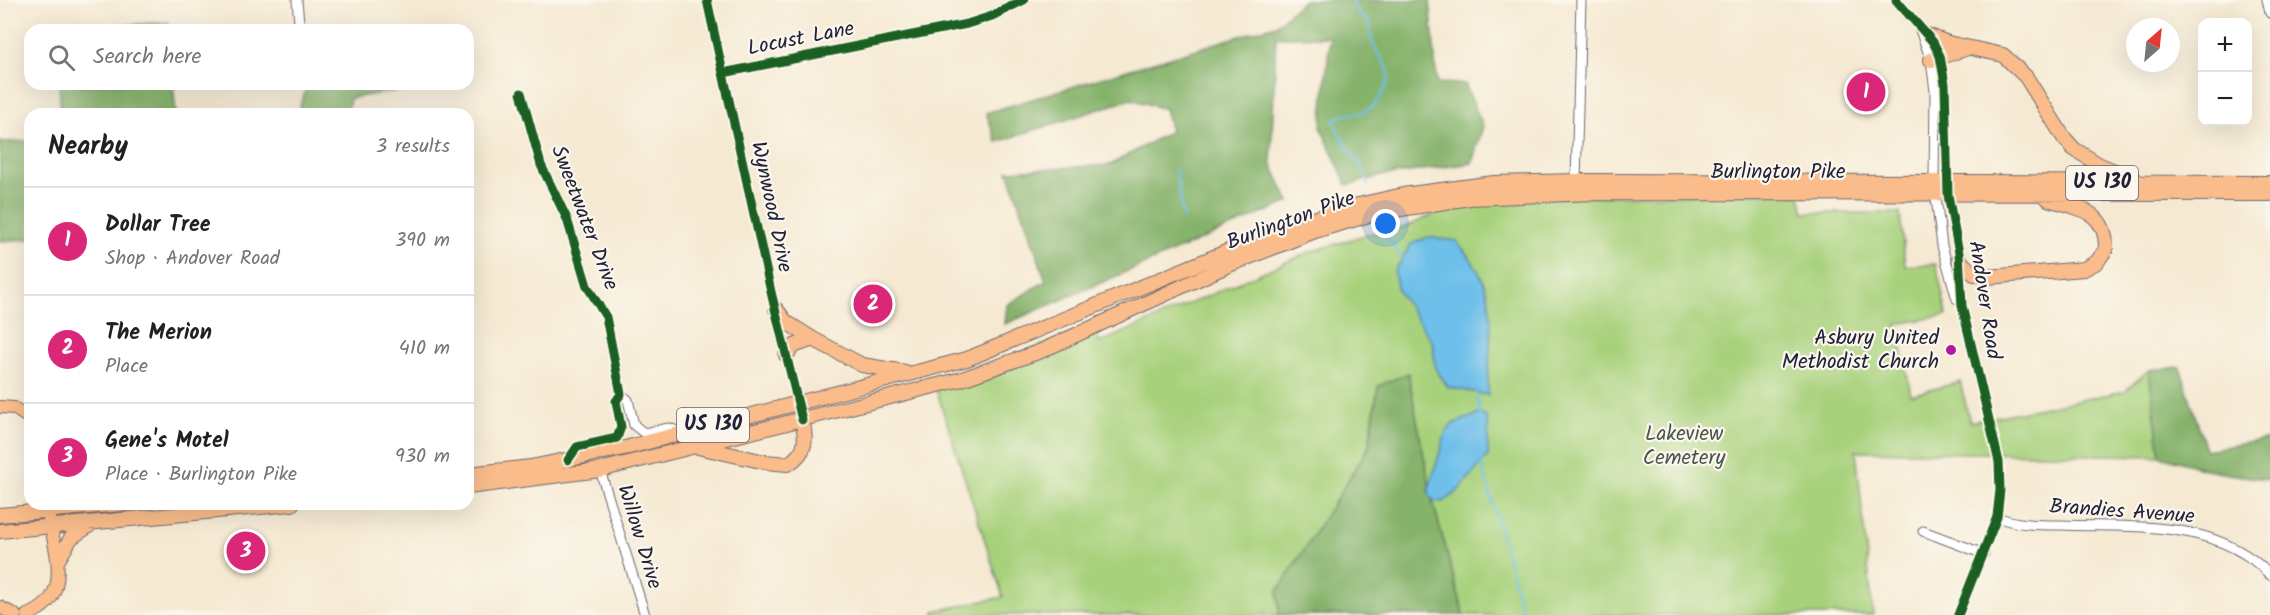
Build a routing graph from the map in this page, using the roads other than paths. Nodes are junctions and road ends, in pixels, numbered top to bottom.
1 (297, 0) edge
2 (707, 0) edge
3 (1024, 0) edge
4 (1581, 0) edge
5 (1896, 0) edge
6 (2266, 0) edge
7 (2270, 13) edge
8 (299, 22) dead end
9 (1922, 30) junction
10 (1973, 47) junction
11 (1935, 58) junction
12 (723, 73) junction
13 (521, 93) dead end
14 (1576, 181) junction
15 (2145, 183) junction
16 (2270, 183) edge
17 (1941, 189) junction
18 (2031, 194) junction
19 (2270, 194) edge
20 (1959, 260) junction
21 (776, 309) junction
22 (1964, 321) junction
23 (813, 339) junction
24 (786, 355) junction
25 (913, 373) junction
26 (621, 394) junction
27 (797, 404) junction
28 (0, 407) edge
29 (24, 415) edge
30 (802, 420) junction
31 (682, 434) junction
32 (696, 447) junction
33 (568, 460) junction
34 (600, 470) junction
35 (474, 473) edge
36 (474, 486) edge
37 (29, 510) edge
38 (48, 510) edge
39 (220, 510) edge
40 (0, 515) edge
41 (1997, 517) junction
42 (100, 520) junction
43 (50, 525) junction
44 (0, 531) edge
45 (1923, 531) dead end
46 (1984, 554) junction
47 (58, 560) junction
48 (2270, 574) edge
49 (0, 607) edge
50 (15, 615) edge
51 (27, 615) edge
52 (645, 615) edge
53 (1958, 615) edge

1 - 8 street
2 - 12 street, Wynwood Drive
3 - 12 street, Locust Lane
4 - 14 street
5 - 9 street, Andover Road
6 - 7 street
9 - 10 highway
9 - 11 street, Andover Road
10 - 11 highway
10 - 15 highway
11 - 17 street, Andover Road
11 - 17 street, Andover Road
12 - 21 street, Wynwood Drive
13 - 26 street, Sweetwater Drive
14 - 17 highway, Burlington Pike / US 130
14 - 25 highway, Burlington Pike / US 130
15 - 16 highway, Burlington Pike / US 130
15 - 17 highway, Burlington Pike / US 130
17 - 18 highway, Burlington Pike / US 130
17 - 20 street, Andover Road
17 - 22 street, Andover Road
17 - 30 highway, Burlington Pike / US 130
18 - 19 highway, Burlington Pike / US 130
18 - 20 highway
20 - 22 street, Andover Road
21 - 23 highway
21 - 24 street, Wynwood Drive
22 - 41 street, Andover Road
23 - 24 highway
23 - 25 highway
24 - 27 street, Wynwood Drive
25 - 27 highway, Burlington Pike / US 130
26 - 31 street, Sweetwater Drive
26 - 33 street, Sweetwater Drive
27 - 30 street, Wynwood Drive
27 - 31 highway, Burlington Pike / US 130
28 - 29 main road
30 - 32 highway, Burlington Pike / US 130
30 - 32 highway
31 - 33 highway, Burlington Pike / US 130
32 - 34 highway, Burlington Pike / US 130
33 - 35 highway, Burlington Pike / US 130
34 - 36 highway, Burlington Pike / US 130
34 - 52 street, Willow Drive
37 - 40 highway
38 - 43 main road
39 - 42 highway
41 - 46 street, Andover Road
41 - 48 street, Brandies Avenue
42 - 43 highway
42 - 47 highway
43 - 44 highway
43 - 47 main road
45 - 46 street
46 - 53 street, Andover Road
47 - 51 main road
49 - 50 main road

